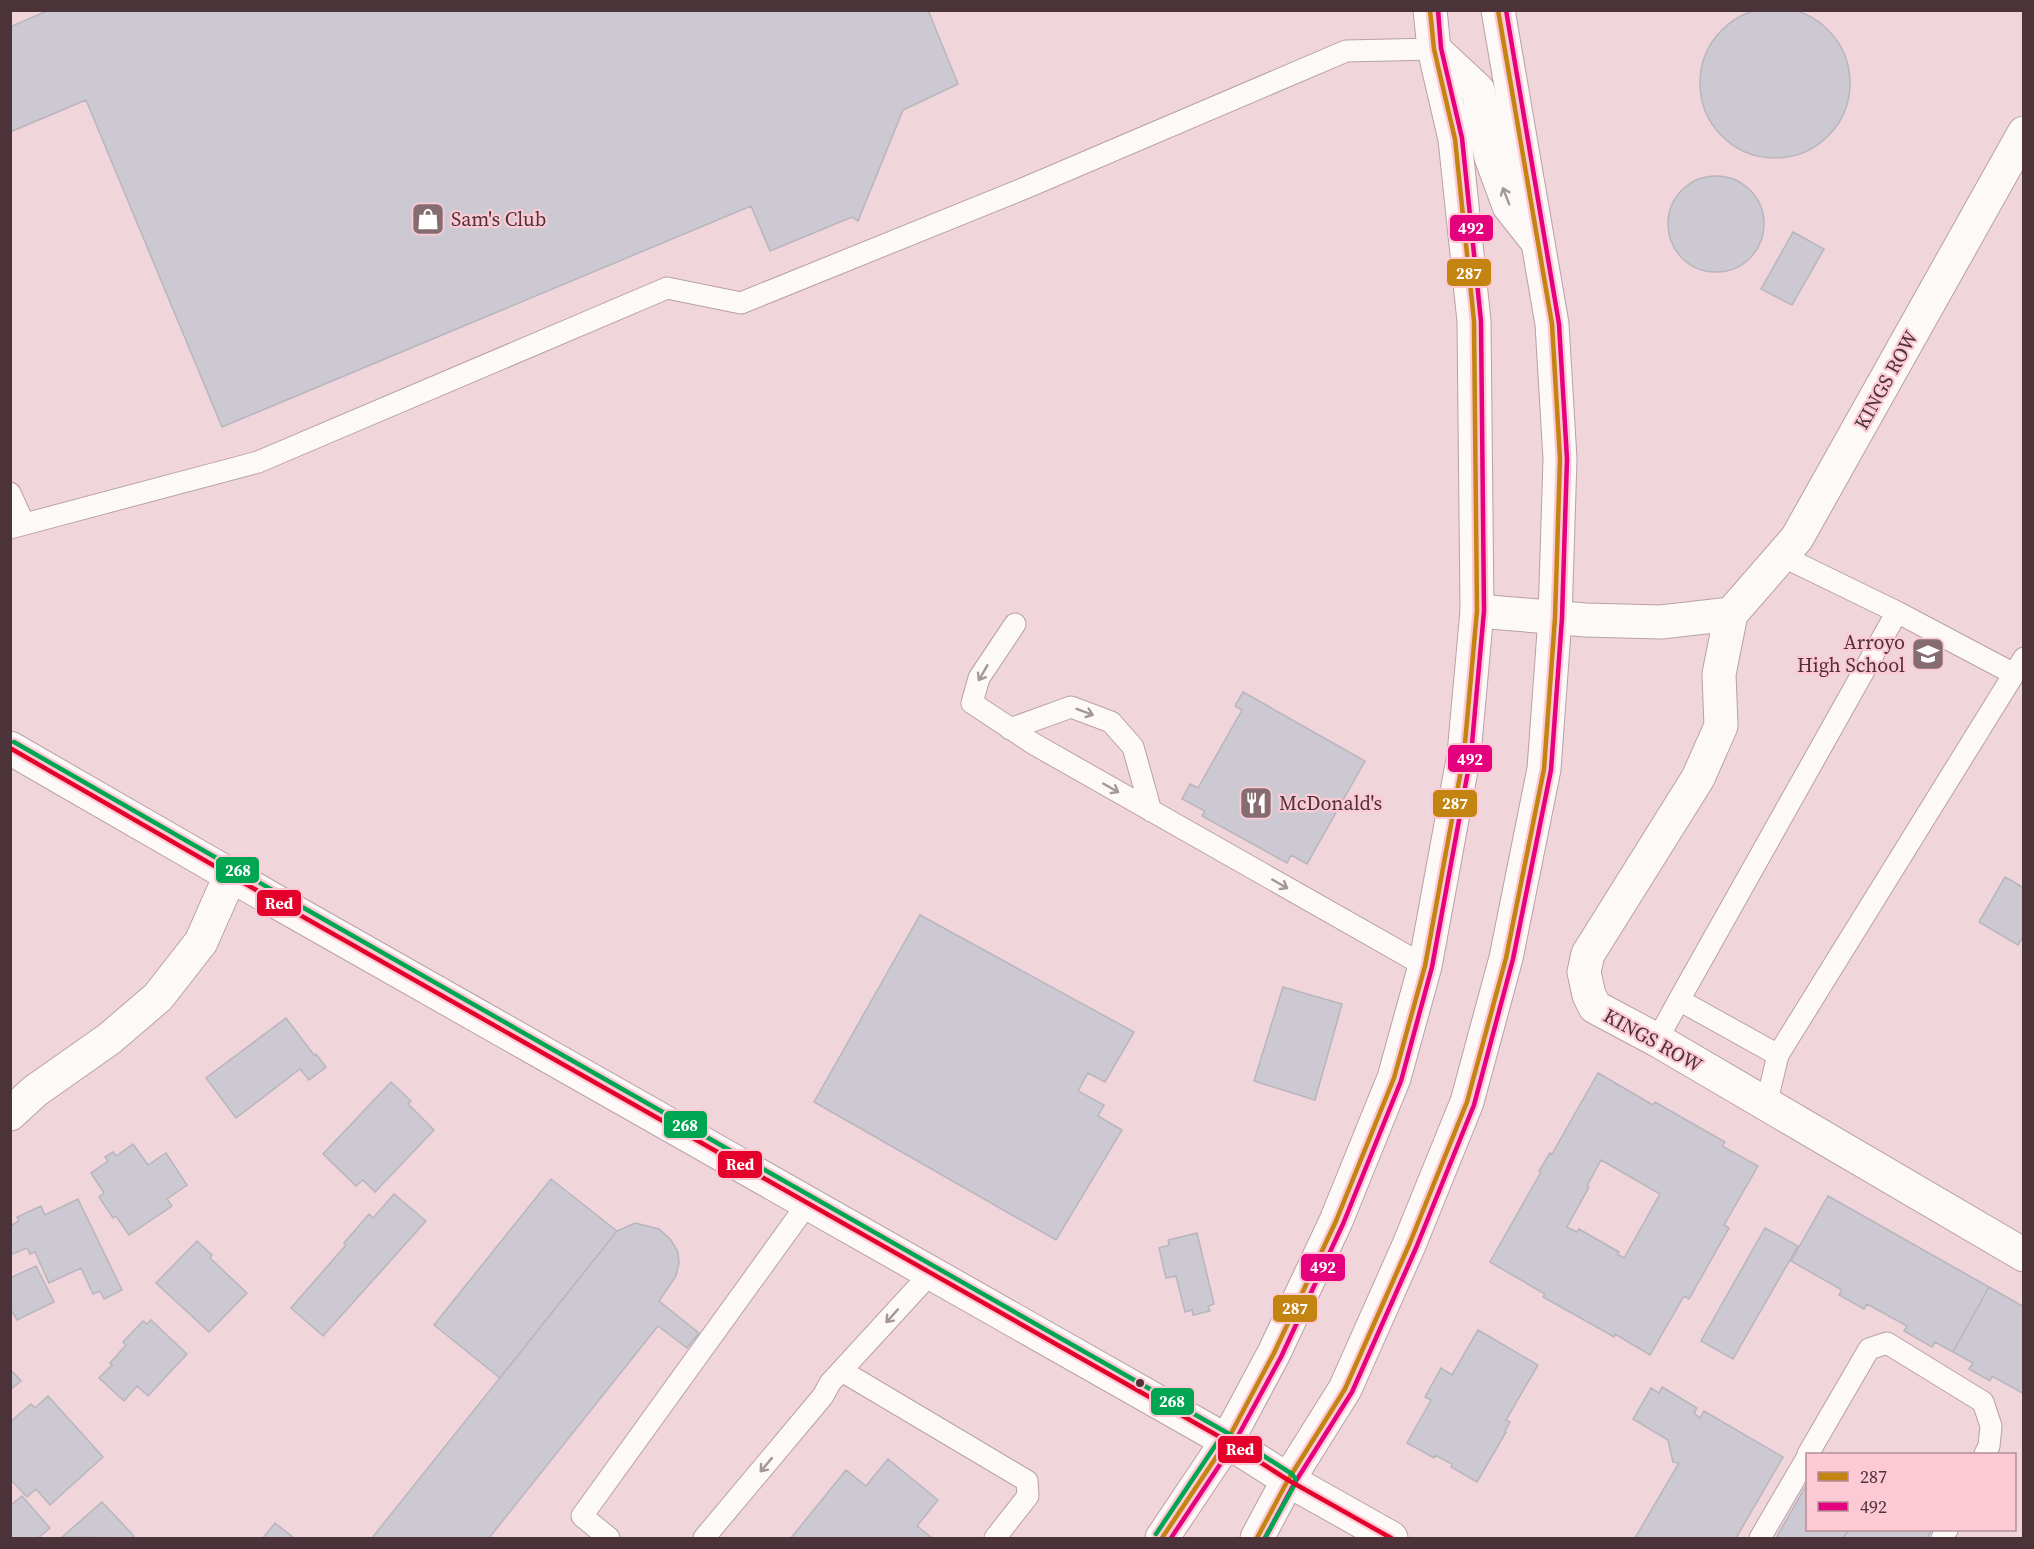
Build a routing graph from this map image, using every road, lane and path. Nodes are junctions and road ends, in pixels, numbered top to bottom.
1 (1430, 10) edge
2 (1498, 10) edge
3 (1434, 49) junction
4 (2024, 134) edge
5 (1539, 244) junction
6 (10, 493) edge
7 (17, 526) edge
8 (1782, 556) junction
9 (1477, 611) junction
10 (1897, 612) junction
11 (1731, 614) junction
12 (1555, 618) junction
13 (1015, 624) dead end
14 (2019, 666) edge
15 (1010, 729) junction
16 (10, 748) edge
17 (1151, 811) junction
18 (231, 874) junction
19 (1425, 966) junction
20 (1679, 1000) junction
21 (1656, 1040) junction
22 (1778, 1055) junction
23 (1767, 1105) junction
24 (10, 1114) edge
25 (808, 1203) junction
26 (2024, 1255) edge
27 (931, 1273) junction
28 (842, 1371) junction
29 (1227, 1441) junction
30 (1809, 1453) edge
31 (1986, 1453) edge
32 (1806, 1458) edge
33 (1288, 1480) junction
34 (609, 1539) edge
35 (704, 1539) edge
36 (995, 1539) edge
37 (1162, 1539) edge
38 (1257, 1539) edge
39 (1391, 1539) edge
40 (1760, 1539) edge

1 - 3 main road
2 - 5 main road
5 -> 3 main road
3 - 7 lane
3 - 9 main road
4 - 8 main road, KINGS ROW
5 - 12 main road
6 - 7 lane
8 - 10 lane
8 - 11 main road, KINGS ROW
9 - 12 main road
9 - 19 main road
10 - 14 lane
10 - 20 lane
11 - 12 main road
11 - 21 main road, KINGS ROW
12 - 33 main road
13 -> 15 lane
14 - 22 lane
15 -> 17 lane
15 -> 17 lane
16 - 18 main road
17 -> 19 lane
18 - 24 main road
18 - 25 main road
19 - 29 main road
20 - 21 lane
20 - 22 lane
21 - 23 main road, KINGS ROW
22 - 23 lane
23 - 26 main road, KINGS ROW
25 - 27 main road
25 - 34 lane
27 -> 28 lane
27 - 29 main road
28 -> 35 lane
28 - 36 lane
29 - 33 main road
29 - 37 main road
30 - 31 lane
32 - 40 lane
33 - 38 main road
33 - 39 main road

